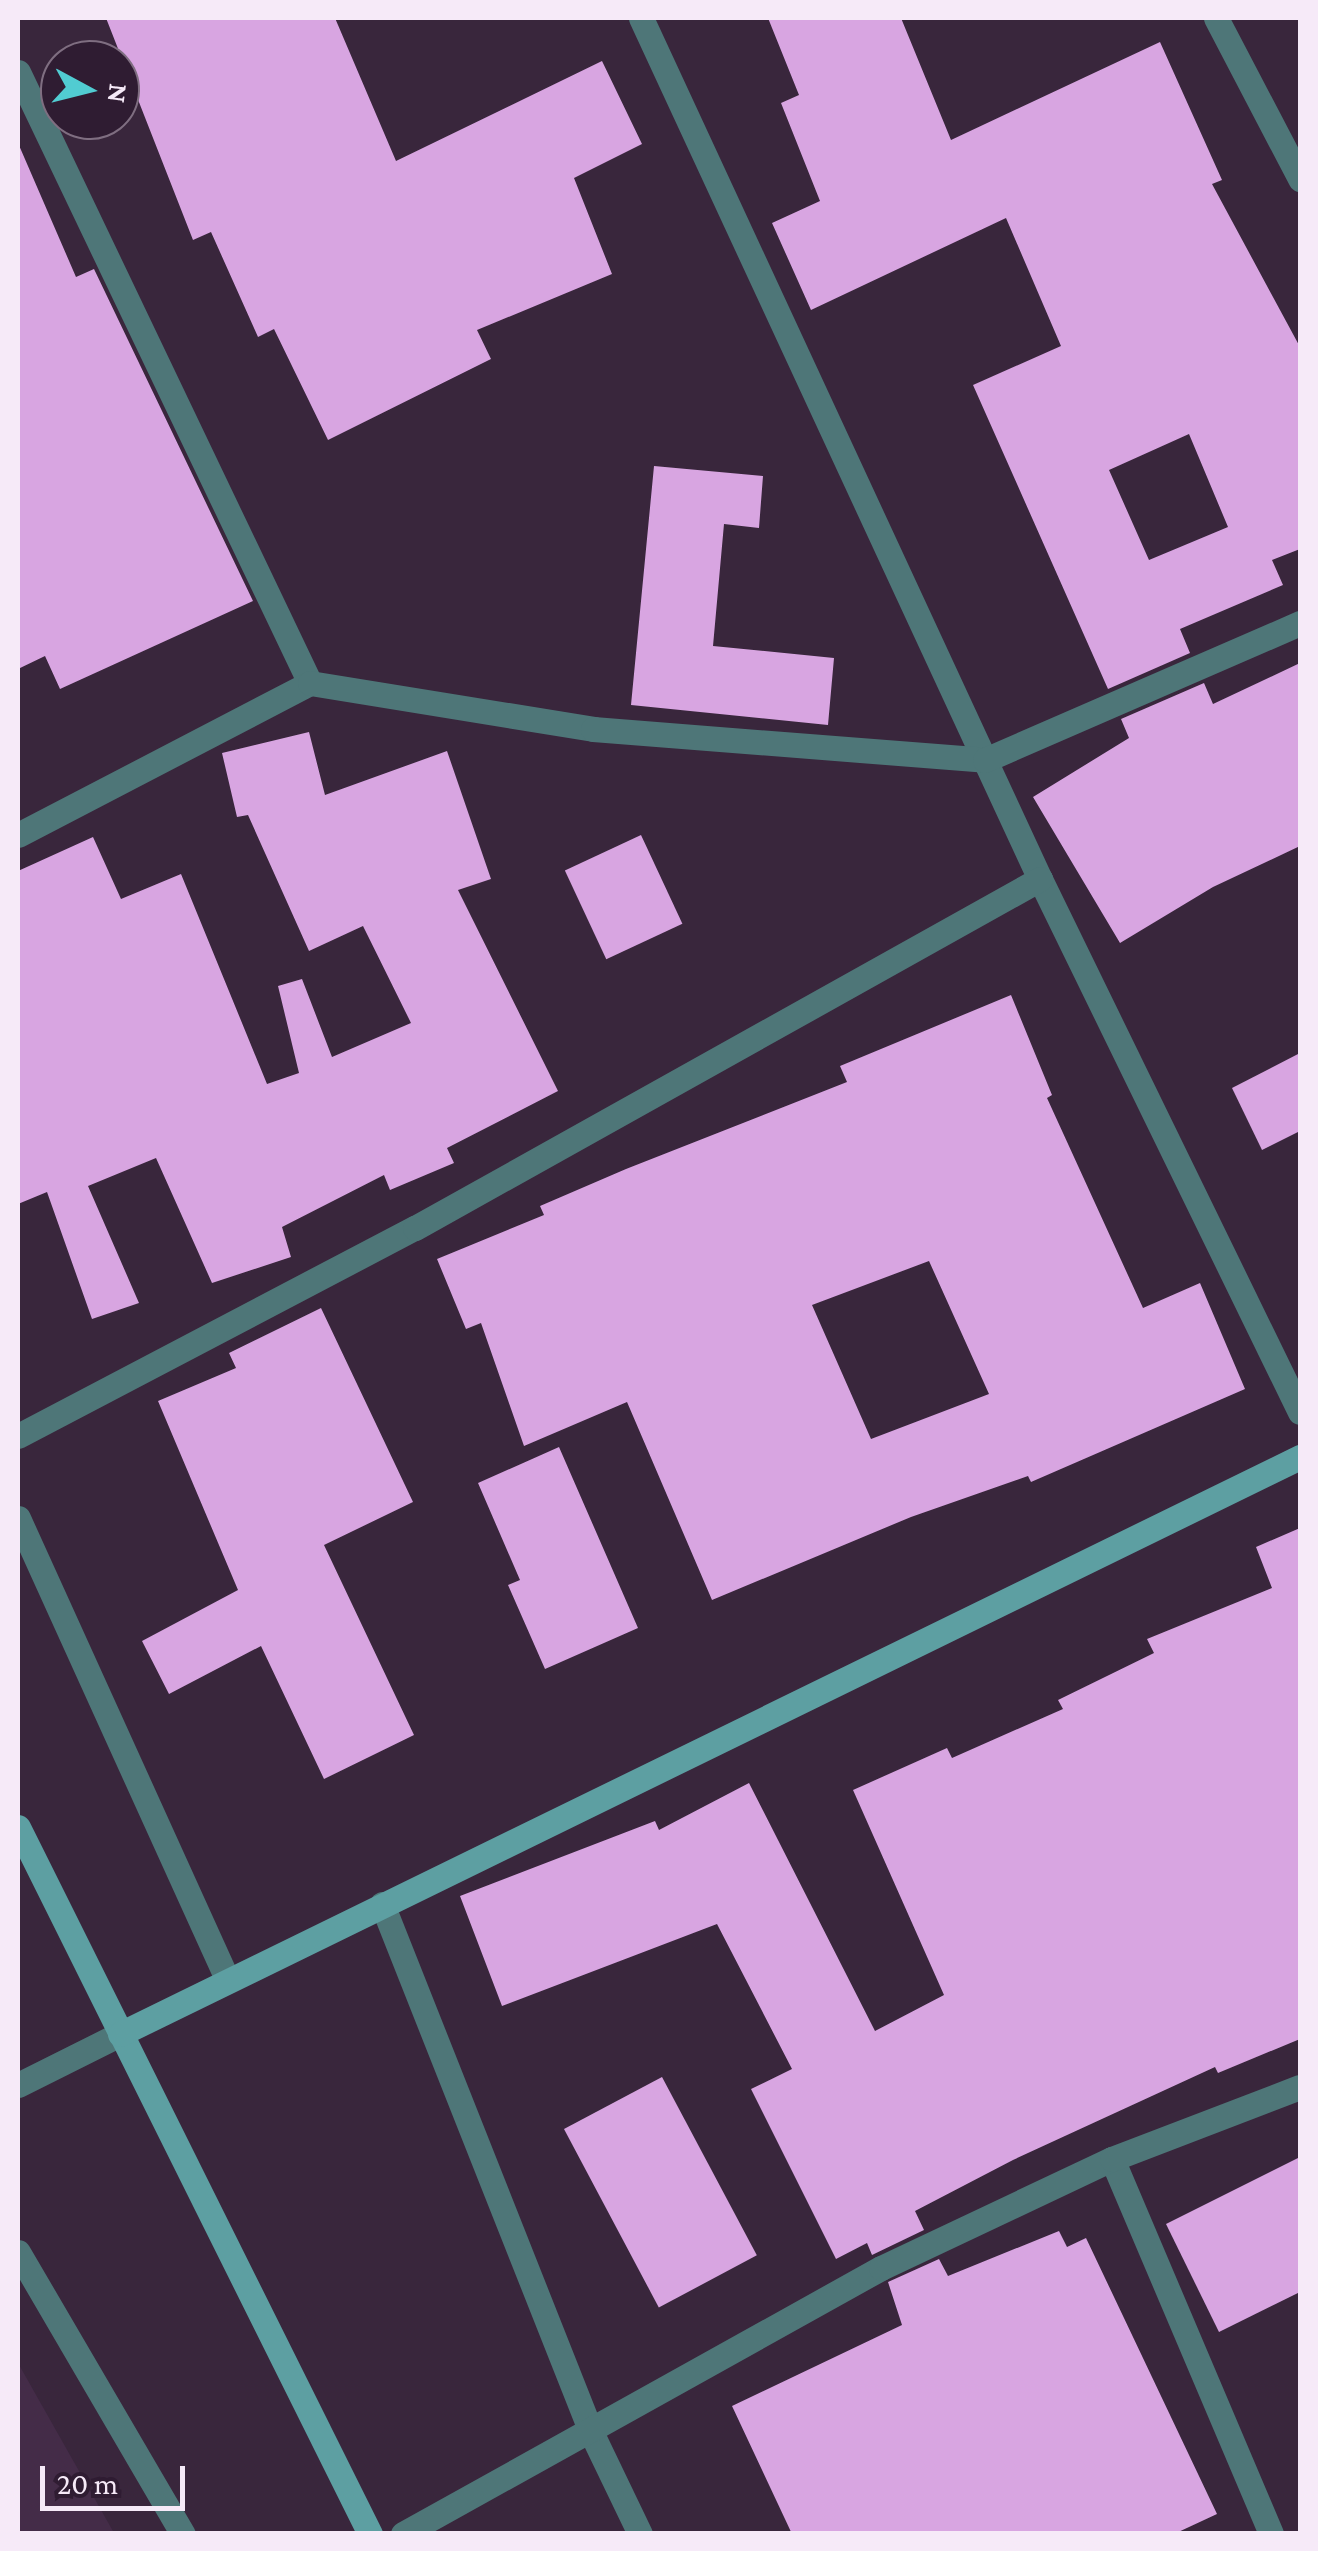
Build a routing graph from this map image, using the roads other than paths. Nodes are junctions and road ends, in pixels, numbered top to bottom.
1 (641, 18) edge
2 (1216, 18) edge
3 (18, 72) edge
4 (1300, 180) edge
5 (1300, 623) edge
6 (310, 683) junction
7 (985, 760) junction
8 (18, 835) edge
9 (1040, 879) junction
10 (1300, 1412) edge
11 (18, 1436) edge
12 (1300, 1457) edge
13 (18, 1518) edge
14 (18, 1827) edge
15 (382, 1904) junction
16 (228, 1981) junction
17 (120, 2034) junction
18 (18, 2085) edge
19 (1300, 2087) edge
20 (1112, 2159) junction
21 (18, 2252) edge
22 (590, 2432) junction
23 (182, 2534) edge
24 (370, 2534) edge
25 (404, 2534) edge
26 (640, 2534) edge
27 (1271, 2534) edge

1 - 7 street
2 - 4 street
3 - 6 street
5 - 7 street
6 - 7 street
6 - 8 street
7 - 9 street
9 - 10 street
9 - 11 street
12 - 15 street
13 - 16 street
14 - 17 street
15 - 16 street
15 - 22 street
16 - 17 street
17 - 18 street
17 - 24 street
19 - 20 street
20 - 22 street
20 - 27 street
21 - 23 street
22 - 25 street
22 - 26 street

